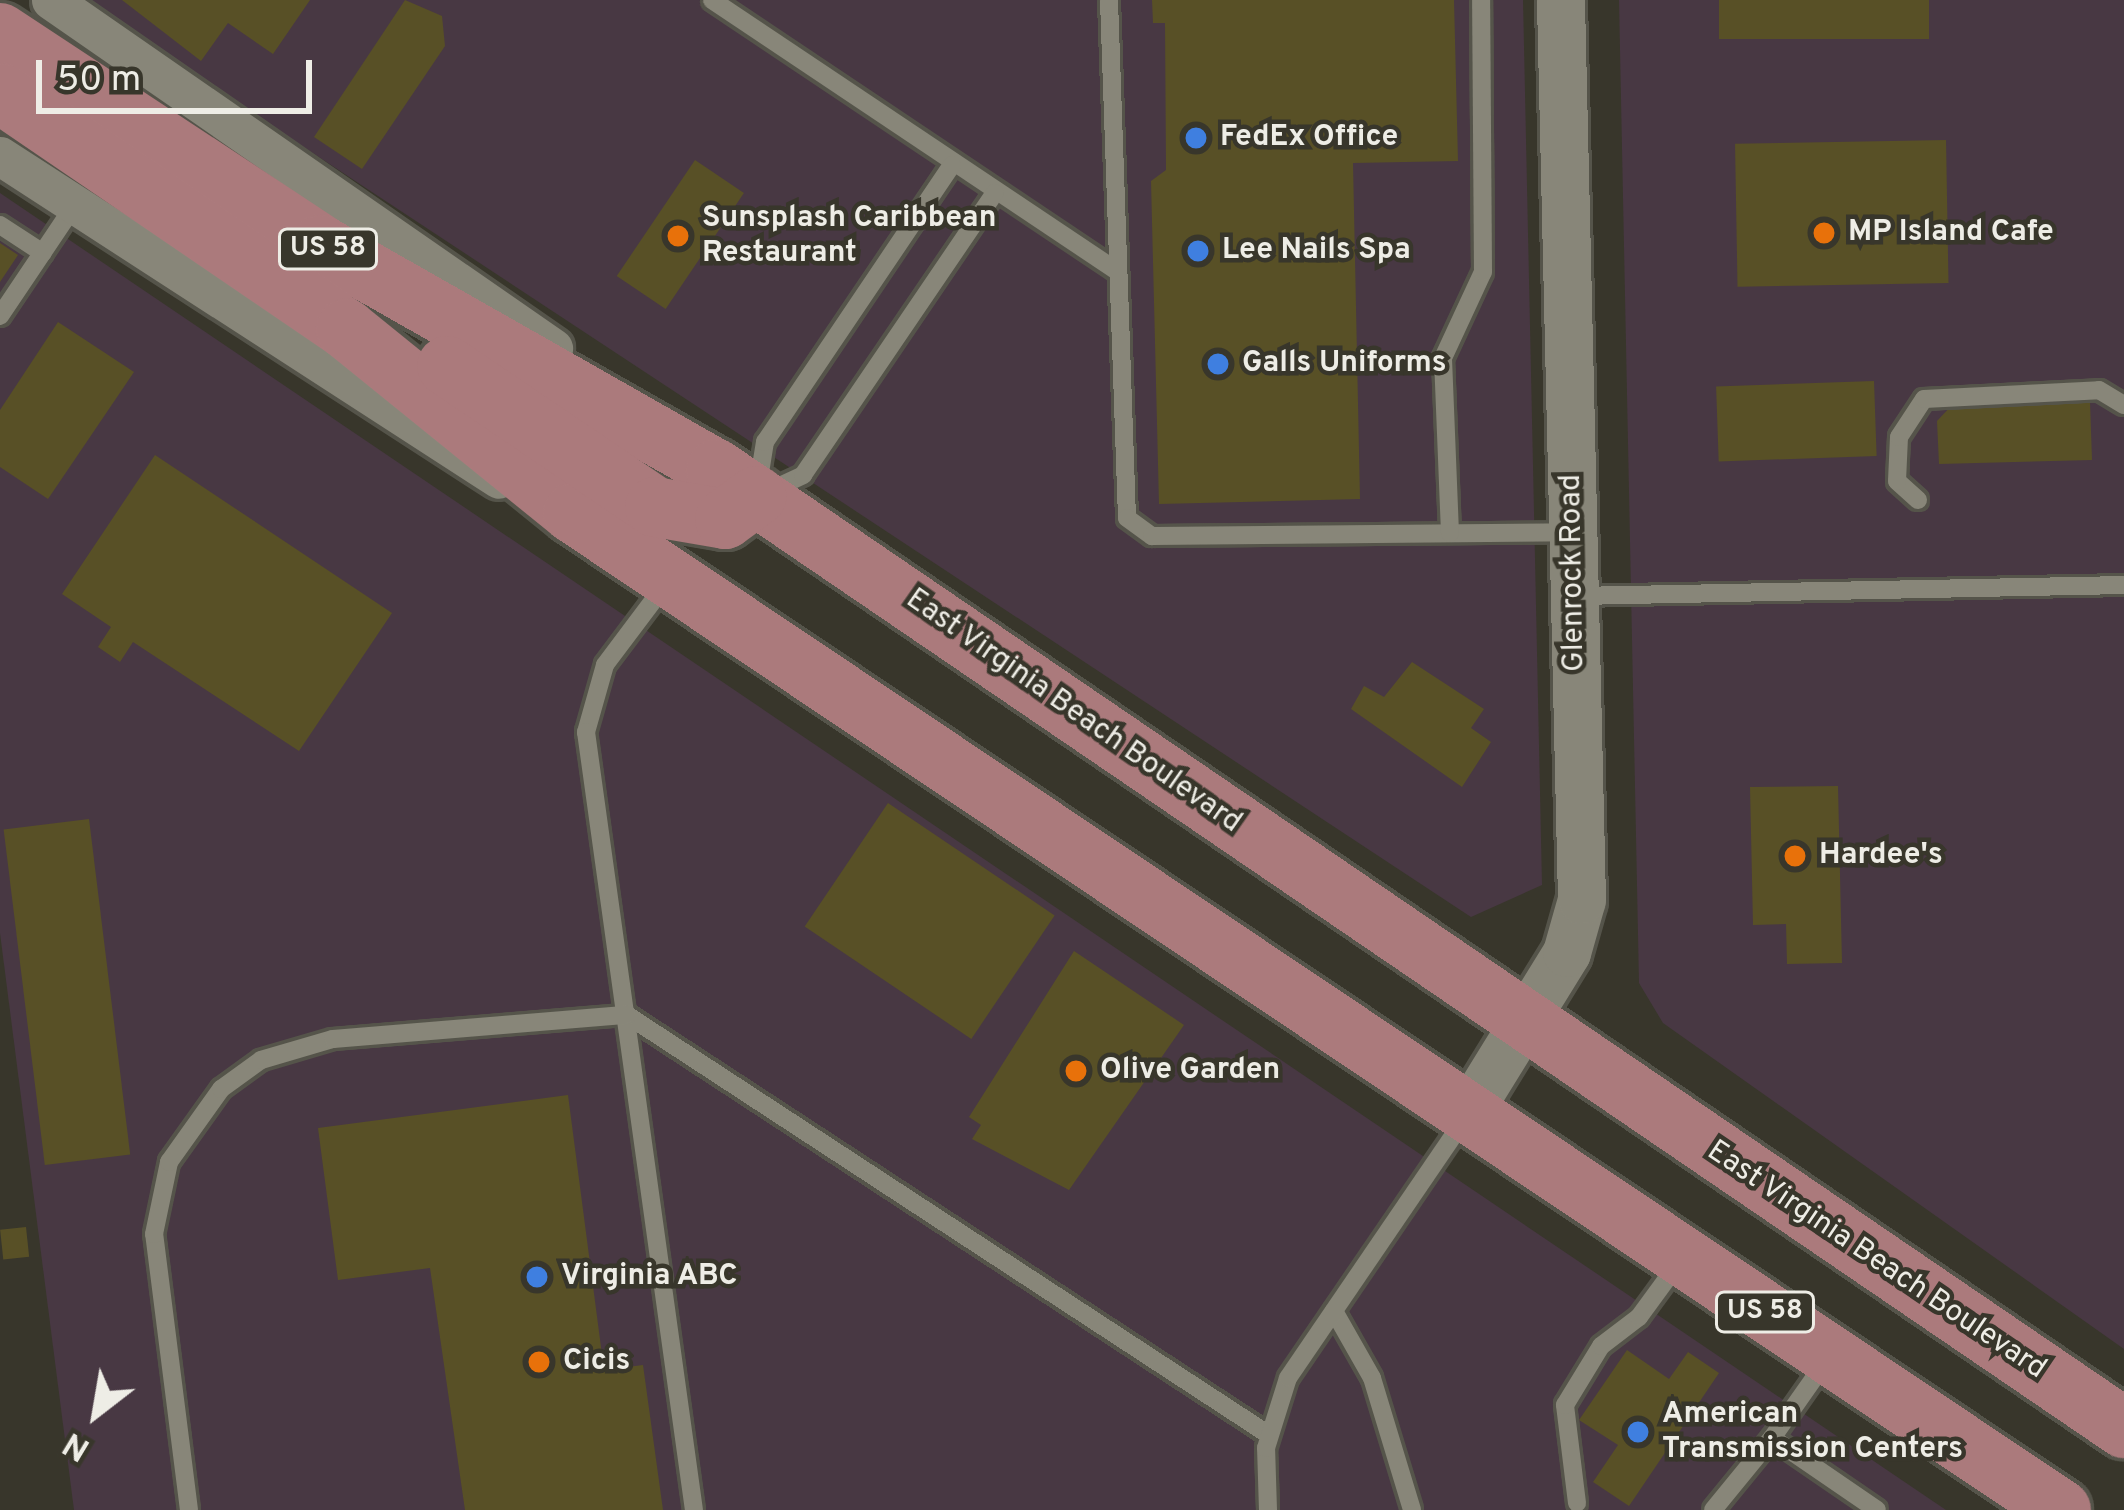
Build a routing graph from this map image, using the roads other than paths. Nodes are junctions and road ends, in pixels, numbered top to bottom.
1 (712, 0) edge
2 (1109, 0) edge
3 (1481, 0) edge
4 (1561, 0) edge
5 (55, 1) edge
6 (0, 33) edge
7 (0, 93) edge
8 (0, 156) edge
9 (952, 165) junction
10 (994, 193) junction
11 (74, 206) junction
12 (0, 225) edge
13 (43, 254) junction
14 (1115, 270) junction
15 (287, 289) junction
16 (0, 316) edge
17 (2124, 405) edge
18 (736, 483) junction
19 (1918, 500) dead end
20 (573, 513) junction
21 (1573, 532) junction
22 (1450, 533) junction
23 (670, 579) junction
24 (2124, 585) edge
25 (1575, 596) junction
26 (627, 1015) junction
27 (1527, 1028) junction
28 (1467, 1115) junction
29 (1682, 1257) junction
30 (1334, 1311) junction
31 (1830, 1355) junction
32 (2124, 1428) edge
33 (1269, 1435) junction
34 (1772, 1438) junction
35 (1577, 1503) dead end
36 (1869, 1504) edge
37 (188, 1510) edge
38 (694, 1510) edge
39 (1268, 1510) edge
40 (1412, 1510) edge
41 (1713, 1510) edge
42 (2061, 1510) edge

1 - 9 lane
2 - 14 lane
3 - 22 lane
4 - 21 street, Glenrock Road
5 - 18 street
6 - 18 main road, East Virginia Beach Boulevard / US 58
7 - 15 main road, US 58
8 - 11 street
9 - 10 lane
9 - 18 lane
10 - 14 lane
10 - 18 lane
11 - 13 lane
11 - 20 street
12 - 13 lane
13 - 16 lane
14 - 22 lane
15 - 18 main road
15 - 20 main road, US 58
17 - 19 lane
18 - 27 main road, East Virginia Beach Boulevard / US 58
20 - 23 main road, US 58
21 - 22 lane
21 - 25 street, Glenrock Road
23 - 26 lane
23 - 28 main road, US 58
24 - 25 lane
25 - 27 street, Glenrock Road
26 - 33 lane
26 - 37 lane
26 - 38 lane
27 - 28 street, Glenrock Road
27 - 32 main road, East Virginia Beach Boulevard / US 58
28 - 29 main road, US 58
28 - 30 lane
29 - 31 main road, US 58
29 - 35 lane
30 - 33 lane
30 - 40 lane
31 - 34 lane
31 - 42 main road, US 58
33 - 39 lane
34 - 36 lane
34 - 41 lane

